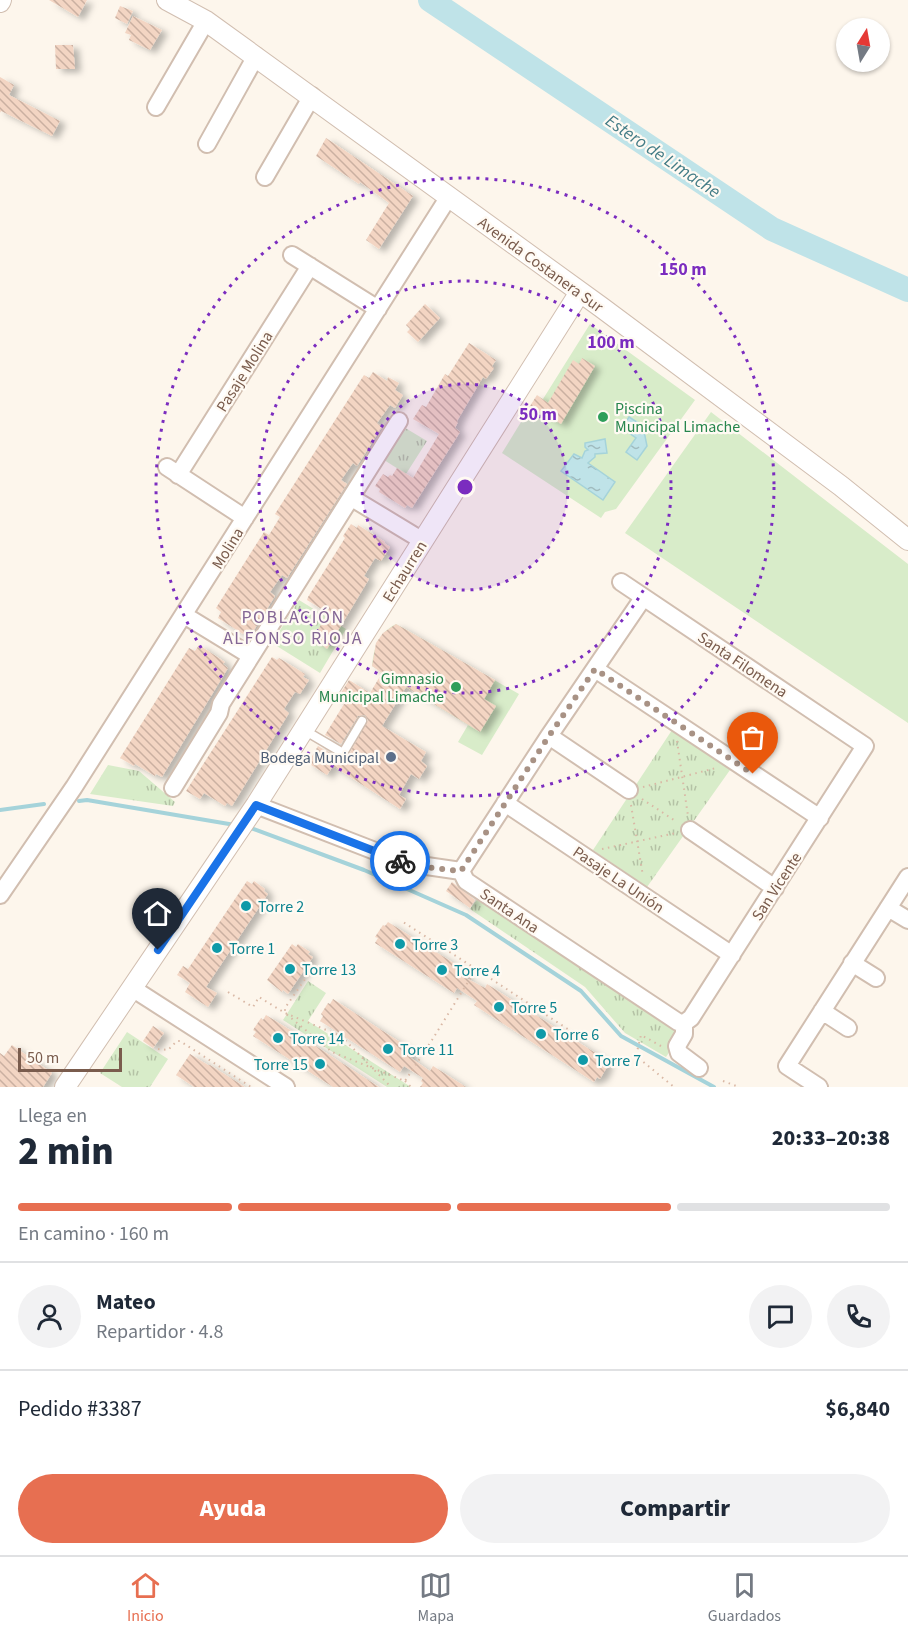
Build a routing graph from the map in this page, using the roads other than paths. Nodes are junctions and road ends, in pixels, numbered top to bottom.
1 (174, 2) edge
2 (206, 21) junction
3 (256, 56) junction
4 (312, 96) junction
5 (156, 107) dead end
6 (207, 144) dead end
7 (265, 177) dead end
8 (448, 198) junction
9 (292, 255) dead end
10 (310, 266) junction
11 (580, 292) junction
12 (378, 309) junction
13 (399, 421) dead end
14 (352, 498) junction
15 (245, 518) junction
16 (908, 540) edge
17 (423, 541) junction
18 (621, 582) dead end
19 (643, 598) junction
20 (184, 615) junction
21 (251, 657) junction
22 (595, 669) junction
23 (362, 721) dead end
24 (304, 730) junction
25 (549, 736) junction
26 (865, 746) joint
27 (173, 788) dead end
28 (629, 790) road end
29 (505, 803) junction
30 (820, 818) junction
31 (246, 820) junction
32 (690, 830) road end
33 (461, 871) junction
34 (908, 877) edge
35 (775, 888) junction
36 (0, 895) edge
37 (888, 908) junction
38 (908, 920) edge
39 (732, 955) junction
40 (852, 963) junction
41 (876, 978) dead end
42 (132, 988) junction
43 (822, 1011) junction
44 (684, 1023) junction
45 (848, 1028) dead end
46 (699, 1068) dead end
47 (65, 1087) edge
48 (286, 1087) edge
49 (819, 1087) edge

1 - 2 street, Avenida Costanera Sur
2 - 3 street, Avenida Costanera Sur
2 - 5 street
3 - 4 street, Avenida Costanera Sur
3 - 6 street
4 - 7 street
4 - 8 street, Avenida Costanera Sur
8 - 11 street, Avenida Costanera Sur
8 - 12 street, Molina
9 - 10 street
10 - 12 street
10 - 15 street, Pasaje Molina
11 - 16 street, Avenida Costanera Sur
11 - 17 street, Echaurren
12 - 15 street, Molina
13 - 14 street
14 - 17 street
14 - 21 street
15 - 20 street, Molina
17 - 24 street, Echaurren
18 - 19 street, Santa Filomena
19 - 22 street
19 - 26 street, Santa Filomena
20 - 21 street
20 - 36 street, Molina
21 - 27 street
22 - 25 street
22 - 30 street
23 - 24 lane
24 - 31 street, Echaurren
25 - 28 street
25 - 29 street
26 - 30 street, San Vicente
29 - 33 street
29 - 39 street, Pasaje La Unión
30 - 35 street, San Vicente
31 - 33 street
31 - 42 street, Echaurren
32 - 35 street
33 - 44 street, Santa Ana
34 - 37 street
35 - 39 street, San Vicente
37 - 38 street
37 - 40 street
39 - 44 street, San Vicente
40 - 41 street
40 - 43 street
42 - 47 street, Echaurren
42 - 48 street
43 - 45 street
43 - 49 street
44 - 46 street

